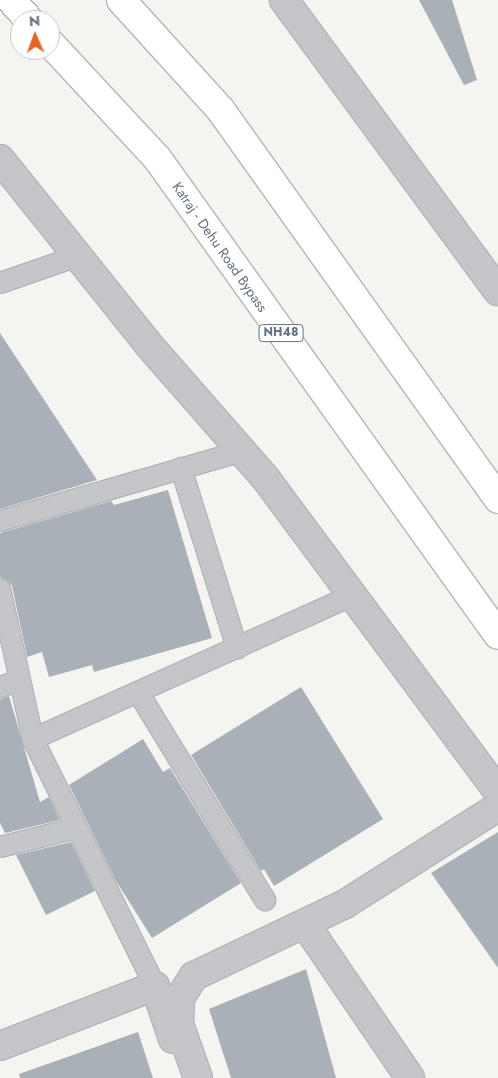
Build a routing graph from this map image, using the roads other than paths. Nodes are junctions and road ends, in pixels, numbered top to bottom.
1 (11, 0) edge
2 (121, 0) edge
3 (284, 0) edge
4 (20, 10) edge
5 (60, 53) edge
6 (0, 159) edge
7 (78, 256) junction
8 (0, 283) edge
9 (498, 291) edge
10 (242, 451) junction
11 (181, 468) junction
12 (498, 499) edge
13 (0, 521) edge
14 (0, 589) edge
15 (354, 595) junction
16 (498, 635) edge
17 (236, 648) junction
18 (20, 680) junction
19 (0, 687) edge
20 (138, 692) junction
21 (34, 739) junction
22 (498, 791) edge
23 (498, 807) edge
24 (77, 828) junction
25 (0, 847) edge
26 (265, 900) dead end
27 (305, 924) junction
28 (155, 986) junction
29 (0, 1046) edge
30 (186, 1078) edge
31 (198, 1078) edge
32 (410, 1078) edge

1 - 4 highway
2 - 12 highway
3 - 9 street
5 - 16 highway, Katraj - Dehu Road Bypass / NH48
6 - 7 street
7 - 8 lane
7 - 10 street
10 - 11 lane
10 - 15 street
11 - 13 lane
11 - 17 lane
14 - 18 lane
15 - 17 lane
15 - 22 street
17 - 20 lane
18 - 19 lane
18 - 21 lane
20 - 21 lane
20 - 26 lane
21 - 24 lane
23 - 27 street
24 - 25 lane
24 - 28 lane
27 - 31 street
27 - 32 street
28 - 29 street
28 - 30 street

